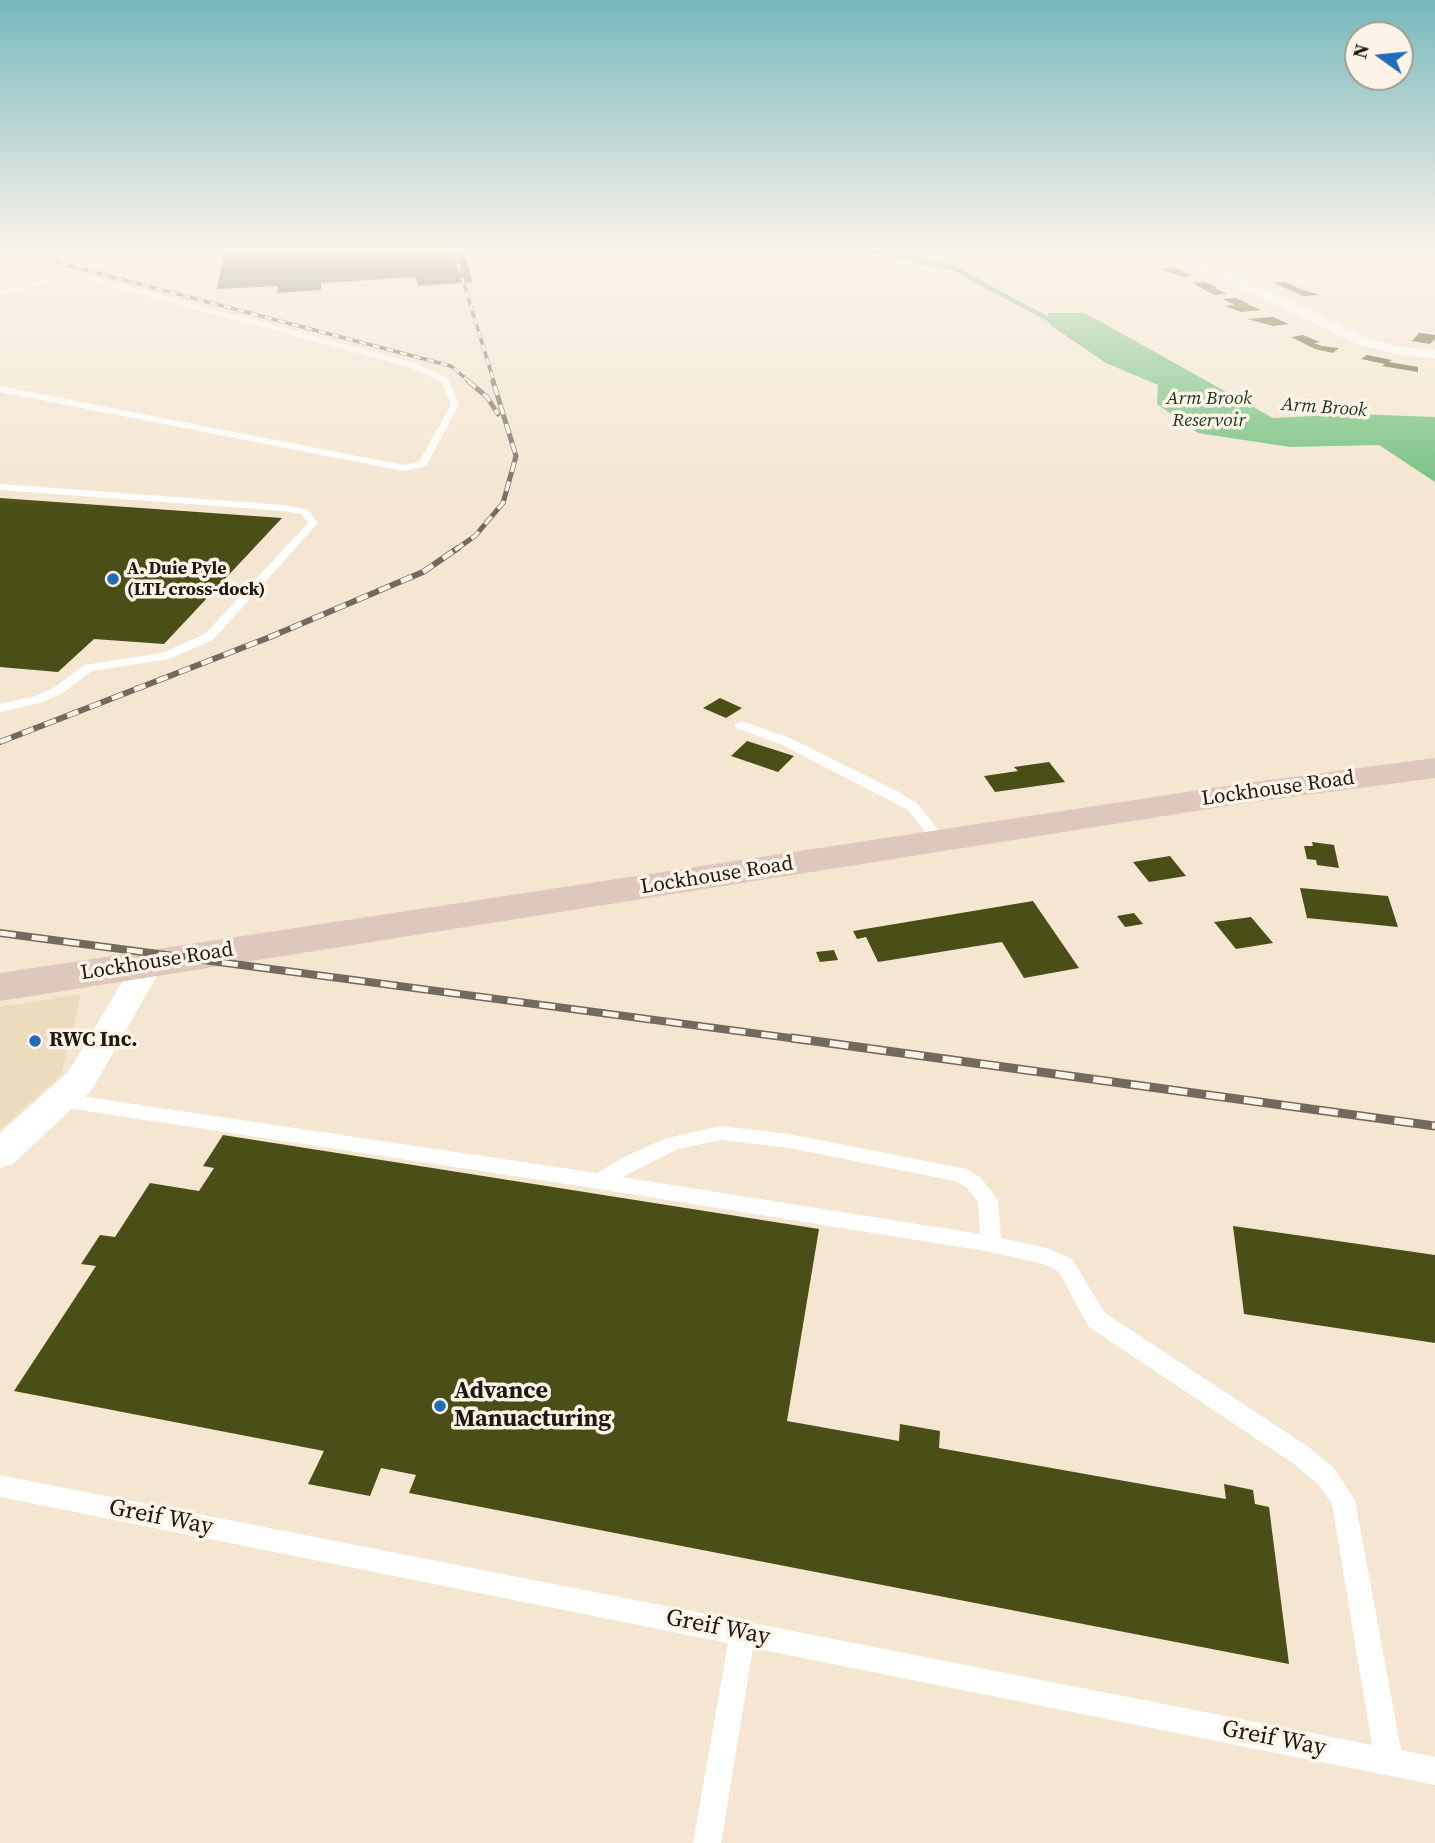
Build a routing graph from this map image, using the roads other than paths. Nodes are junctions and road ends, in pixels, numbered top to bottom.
1 (308, 337) edge
2 (1354, 337) edge
3 (1435, 354) edge
4 (0, 389) edge
5 (0, 487) edge
6 (0, 708) edge
7 (741, 724) dead end
8 (1435, 768) edge
9 (940, 841) junction
10 (149, 963) junction
11 (0, 987) edge
12 (60, 1100) junction
13 (0, 1154) edge
14 (599, 1181) junction
15 (991, 1244) junction
16 (0, 1486) edge
17 (743, 1633) junction
18 (1389, 1762) junction
19 (1435, 1771) edge
20 (707, 1843) edge

1 - 4 lane
2 - 3 street
5 - 6 lane
7 - 9 lane
8 - 9 street, Lockhouse Road
9 - 10 street, Lockhouse Road
10 - 11 street, Lockhouse Road
10 - 12 street
12 - 13 street
12 - 14 lane
14 - 15 lane
14 - 15 lane
15 - 18 lane
16 - 17 lane, Greif Way
17 - 18 lane, Greif Way
17 - 20 lane
18 - 19 lane, Greif Way

